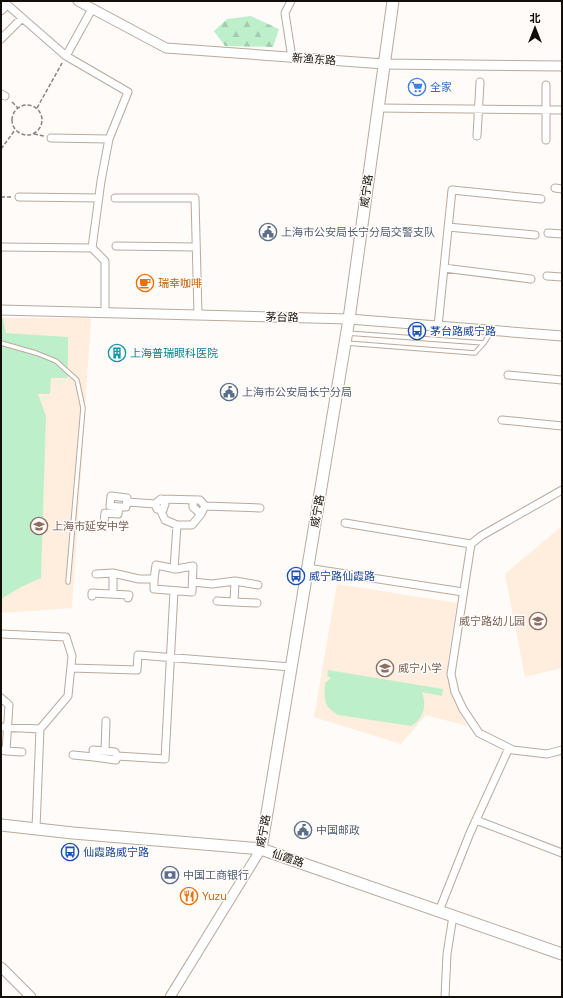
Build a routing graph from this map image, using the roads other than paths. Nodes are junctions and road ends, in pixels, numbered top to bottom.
1 (78, 1) edge
2 (291, 1) edge
3 (394, 1) edge
4 (5, 3) edge
5 (92, 9) junction
6 (1, 11) edge
7 (22, 18) junction
8 (1, 40) edge
9 (66, 56) junction
10 (292, 58) junction
11 (384, 64) junction
12 (562, 66) edge
13 (480, 82) dead end
14 (546, 85) dead end
15 (378, 108) junction
16 (478, 109) junction
17 (546, 110) junction
18 (562, 110) edge
19 (477, 136) dead end
20 (51, 138) dead end
21 (109, 139) junction
22 (546, 140) dead end
23 (19, 197) road end
24 (99, 198) junction
25 (115, 198) dead end
26 (541, 199) dead end
27 (448, 226) junction
28 (548, 233) dead end
29 (562, 234) edge
30 (535, 235) dead end
31 (116, 246) dead end
32 (1, 247) edge
33 (196, 247) junction
34 (92, 248) junction
35 (444, 268) junction
36 (547, 276) dead end
37 (562, 277) edge
38 (531, 279) dead end
39 (1, 310) edge
40 (105, 313) junction
41 (198, 315) junction
42 (349, 319) junction
43 (438, 326) junction
44 (491, 331) junction
45 (562, 336) edge
46 (346, 338) junction
47 (1, 343) edge
48 (484, 343) junction
49 (508, 375) dead end
50 (562, 380) edge
51 (502, 420) dead end
52 (562, 426) edge
53 (562, 490) edge
54 (194, 500) junction
55 (127, 502) junction
56 (159, 504) junction
57 (119, 506) junction
58 (205, 506) junction
59 (260, 508) dead end
60 (201, 514) junction
61 (104, 522) dead end
62 (345, 523) dead end
63 (177, 525) junction
64 (471, 544) junction
65 (308, 568) junction
66 (174, 569) junction
67 (113, 573) junction
68 (96, 574) dead end
69 (154, 579) junction
70 (235, 580) junction
71 (68, 582) dead end
72 (192, 582) junction
73 (258, 586) dead end
74 (174, 591) junction
75 (463, 592) junction
76 (113, 594) junction
77 (92, 596) dead end
78 (128, 598) dead end
79 (217, 601) dead end
80 (234, 602) junction
81 (258, 603) dead end
82 (1, 634) edge
83 (170, 658) junction
84 (291, 667) junction
85 (71, 668) junction
86 (1, 698) edge
87 (106, 721) dead end
88 (4, 727) edge
89 (40, 729) junction
90 (509, 748) junction
91 (562, 750) edge
92 (4, 751) edge
93 (105, 751) junction
94 (22, 752) dead end
95 (73, 755) dead end
96 (117, 756) junction
97 (94, 757) junction
98 (476, 820) junction
99 (1, 825) edge
100 (36, 828) junction
101 (261, 849) junction
102 (562, 854) edge
103 (440, 911) junction
104 (453, 916) junction
105 (562, 954) edge
106 (1, 967) edge
107 (31, 997) edge
108 (170, 997) edge
109 (445, 997) edge

1 - 5 street, 新渔东路
2 - 10 street
3 - 11 main road, 威宁路
4 - 6 street
4 - 7 street
5 - 9 street
5 - 10 street, 新渔东路
7 - 8 street
7 - 9 street
9 - 21 street
10 - 11 street, 新渔东路
11 - 12 street, 新渔东路
11 - 15 main road, 威宁路
13 - 16 street
14 - 17 street
15 - 16 street
15 - 42 main road, 威宁路
16 - 17 street
16 - 19 street
17 - 18 street
17 - 22 street
20 - 21 street
21 - 24 street
23 - 24 street
24 - 34 street
25 - 33 street
26 - 27 street
27 - 30 street
27 - 35 street
28 - 29 street
31 - 33 street
32 - 34 street
33 - 41 street
34 - 40 street
35 - 38 street
35 - 43 street
36 - 37 street
39 - 40 street, 茅台路
40 - 41 street, 茅台路
41 - 42 street, 茅台路
42 - 43 street, 茅台路
42 - 46 main road, 威宁路
43 - 44 street, 茅台路
44 - 45 street, 茅台路
44 - 48 lane
46 - 48 lane
46 - 48 lane
46 - 65 main road, 威宁路
47 - 71 lane
49 - 50 street
51 - 52 street
53 - 64 street
54 - 56 street
54 - 58 street
54 - 60 street
55 - 56 street
55 - 57 street
55 - 57 street
56 - 63 street
57 - 61 street
58 - 59 street
58 - 60 street
60 - 63 street
62 - 64 street
63 - 66 street
64 - 75 street
65 - 75 street
65 - 84 main road, 威宁路
66 - 69 street
66 - 72 street
67 - 68 street
67 - 69 street
67 - 76 street
69 - 74 street
70 - 72 street
70 - 73 street
70 - 80 street
72 - 74 street
74 - 83 street
75 - 90 street
76 - 77 street
76 - 78 street
79 - 80 street
80 - 81 street
82 - 85 street
83 - 84 street
83 - 85 street
83 - 96 street
84 - 101 main road, 威宁路
85 - 89 street
86 - 88 street
87 - 93 street
88 - 89 street
88 - 92 street
89 - 100 street
90 - 91 street
90 - 98 street
92 - 94 street
93 - 96 street
93 - 97 street
95 - 97 street
96 - 97 street
98 - 102 street
98 - 103 street
99 - 100 main road, 仙霞路
100 - 101 main road, 仙霞路
101 - 103 main road, 仙霞路
101 - 108 street, 威宁路
103 - 104 main road, 仙霞路
104 - 105 main road, 仙霞路
104 - 109 street
106 - 107 street

